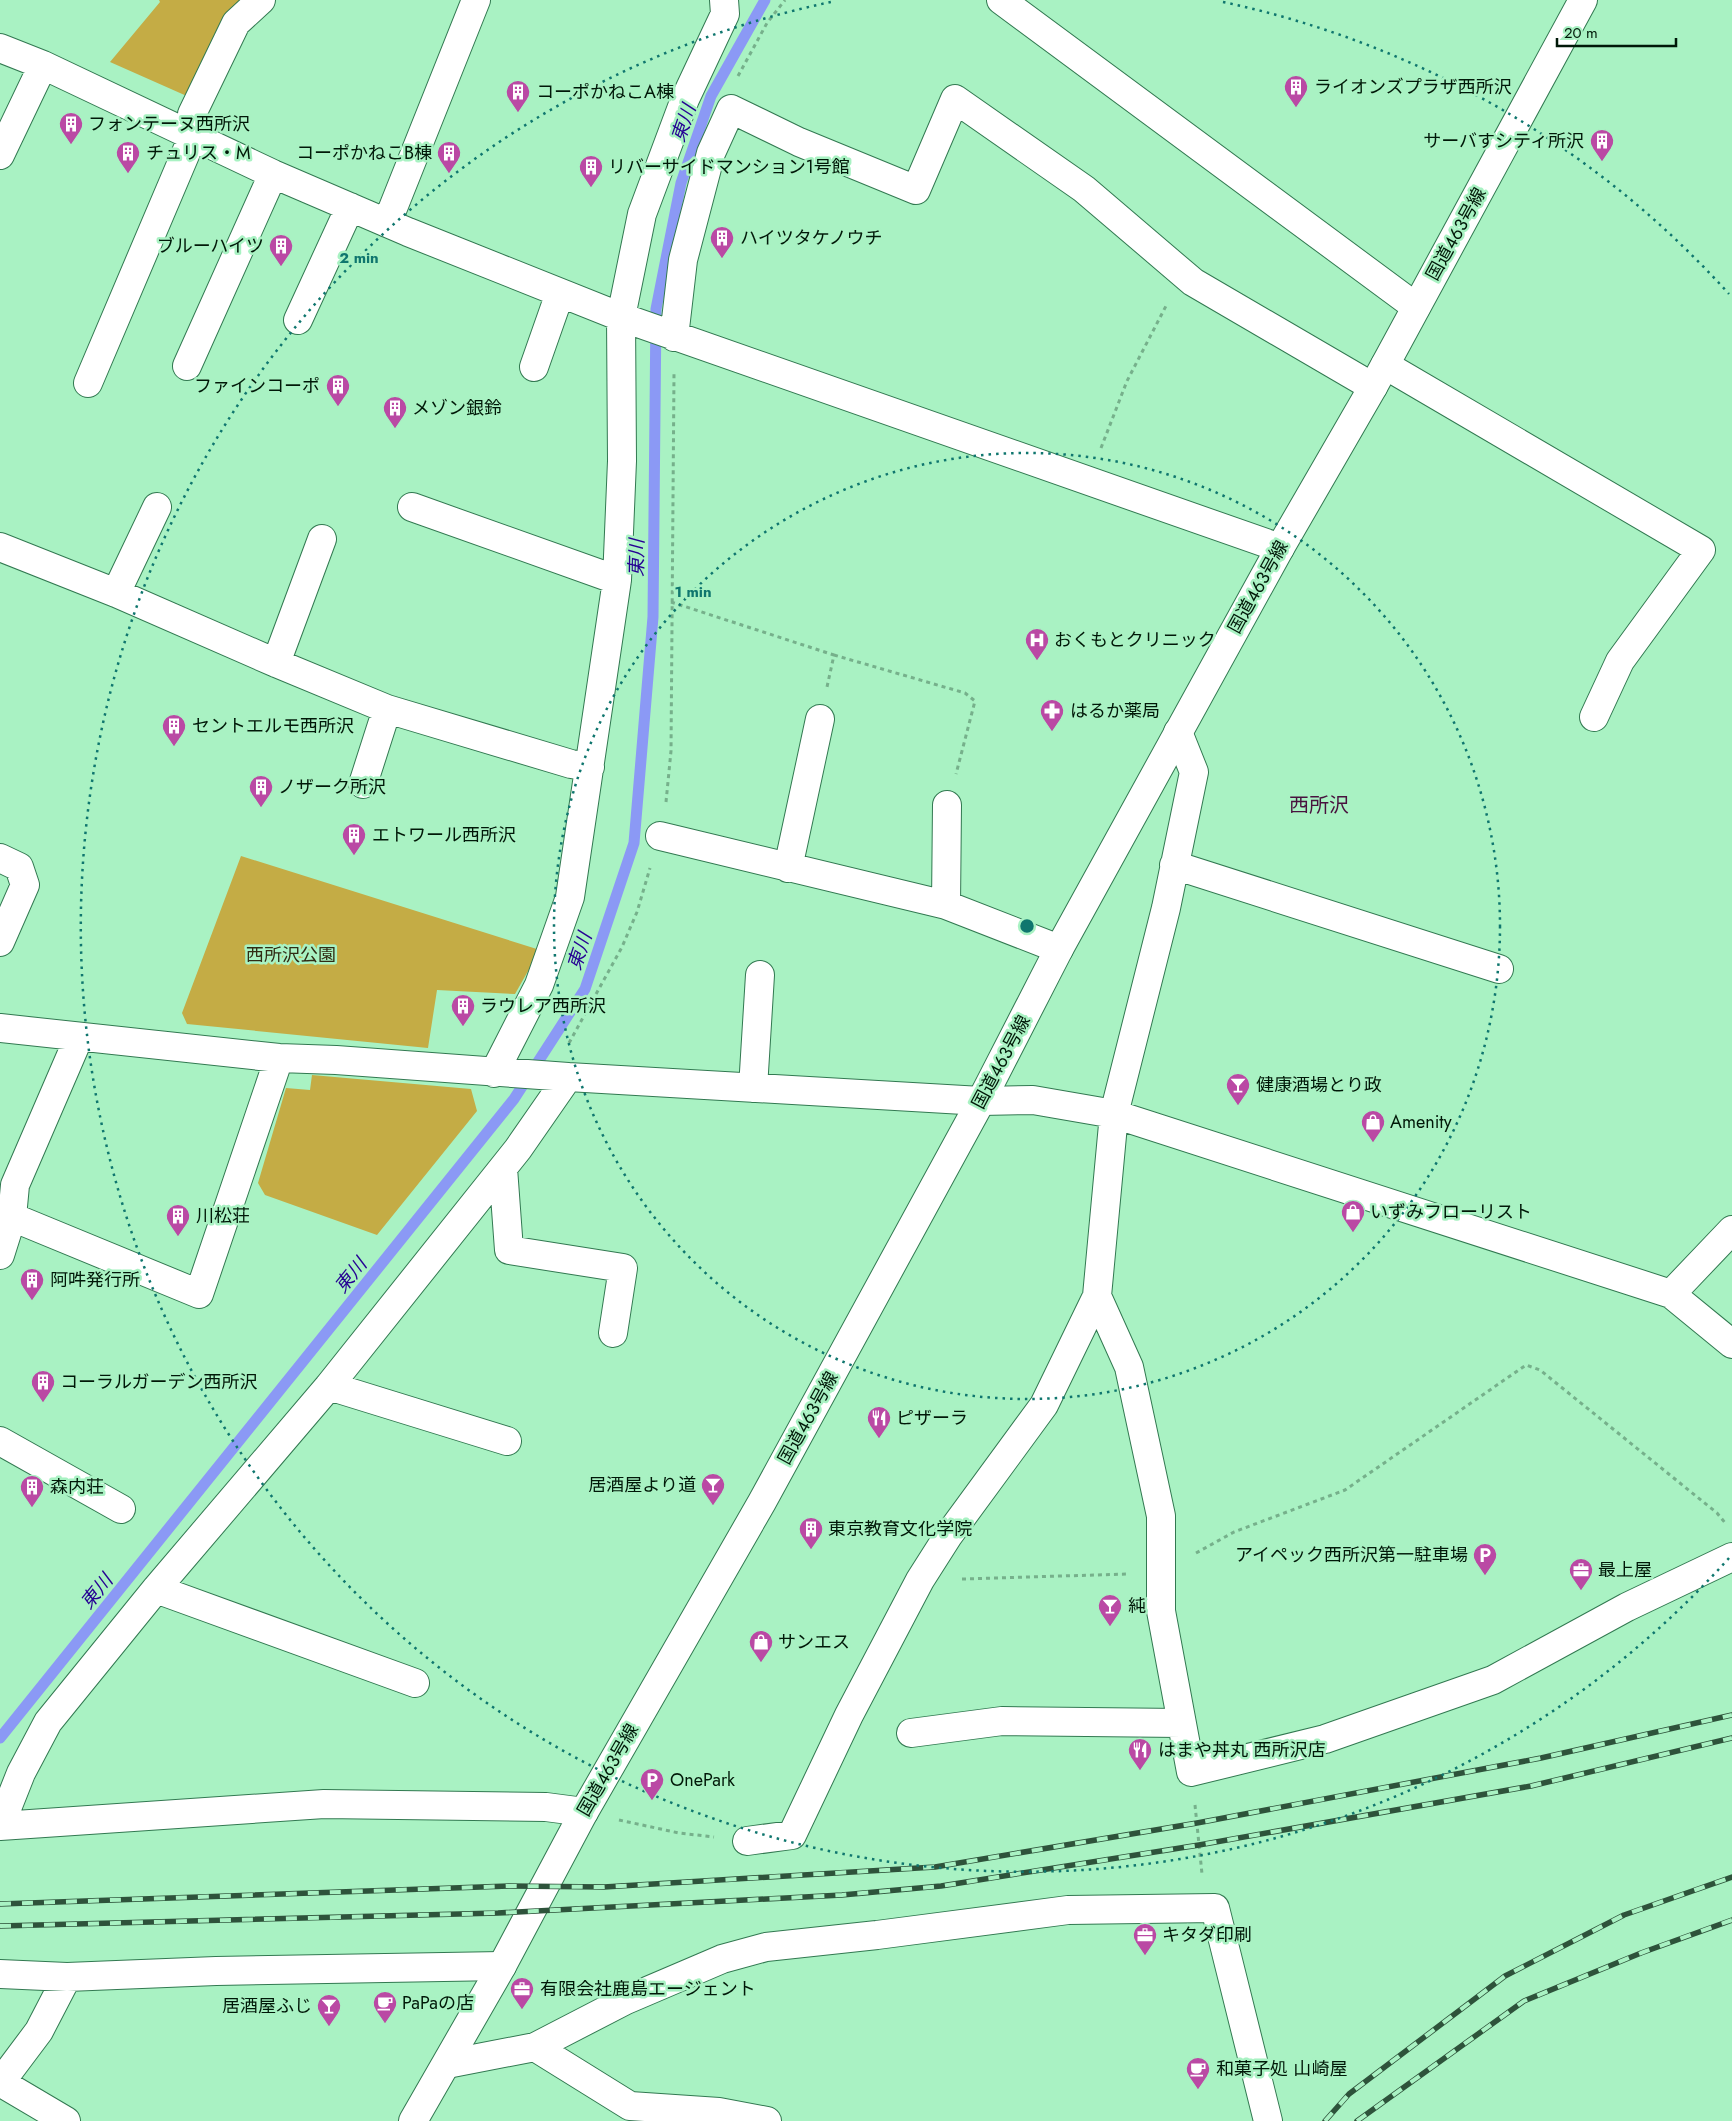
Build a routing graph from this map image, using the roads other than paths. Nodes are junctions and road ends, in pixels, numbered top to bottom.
1 (261, 0) edge
2 (476, 0) edge
3 (1001, 0) edge
4 (1583, 0) edge
5 (728, 5) edge
6 (0, 48) edge
7 (43, 65) junction
8 (193, 136) junction
9 (0, 155) edge
10 (273, 174) junction
11 (350, 207) junction
12 (387, 223) junction
13 (560, 293) junction
14 (1416, 307) junction
15 (298, 320) dead end
16 (629, 320) junction
17 (670, 335) junction
18 (187, 366) dead end
19 (534, 367) dead end
20 (1379, 376) junction
21 (88, 383) dead end
22 (157, 507) dead end
23 (412, 507) dead end
24 (322, 539) dead end
25 (0, 547) edge
26 (1280, 548) junction
27 (617, 580) junction
28 (116, 593) junction
29 (276, 663) junction
30 (387, 709) junction
31 (1594, 717) dead end
32 (820, 719) road end
33 (1178, 732) junction
34 (590, 766) junction
35 (363, 784) dead end
36 (947, 805) road end
37 (660, 836) road end
38 (0, 858) edge
39 (1174, 865) junction
40 (788, 868) junction
41 (946, 905) junction
42 (0, 942) edge
43 (1059, 949) junction
44 (1499, 969) dead end
45 (760, 975) dead end
46 (0, 1028) edge
47 (79, 1037) junction
48 (279, 1058) junction
49 (504, 1072) junction
50 (558, 1076) junction
51 (753, 1088) junction
52 (980, 1101) junction
53 (1114, 1114) junction
54 (503, 1168) junction
55 (12, 1217) junction
56 (1732, 1230) edge
57 (0, 1256) edge
58 (1671, 1294) junction
59 (1097, 1296) junction
60 (613, 1333) dead end
61 (1732, 1344) edge
62 (329, 1386) junction
63 (0, 1441) edge
64 (507, 1441) dead end
65 (121, 1510) dead end
66 (1732, 1557) edge
67 (156, 1589) junction
68 (415, 1682) dead end
69 (1181, 1723) junction
70 (911, 1733) dead end
71 (584, 1812) junction
72 (0, 1826) edge
73 (746, 1841) road end
74 (502, 1966) junction
75 (0, 1974) edge
76 (66, 1976) junction
77 (535, 2047) junction
78 (447, 2064) junction
79 (0, 2082) edge
80 (66, 2121) edge
81 (413, 2121) edge
82 (768, 2121) edge
83 (1268, 2121) edge

1 - 8 main road
2 - 12 main road
3 - 14 main road
4 - 14 main road, 国道463号線
5 - 16 main road
6 - 7 main road
7 - 8 main road
7 - 9 main road
8 - 10 main road
8 - 21 main road
10 - 11 main road
10 - 18 main road
11 - 12 main road
11 - 15 main road
12 - 13 main road
13 - 16 main road
13 - 19 main road
14 - 20 main road, 国道463号線
16 - 17 main road
16 - 27 main road
17 - 20 main road
17 - 26 main road
20 - 26 main road, 国道463号線
20 - 31 main road
22 - 28 main road
23 - 27 main road
24 - 29 main road
25 - 28 main road
26 - 33 main road, 国道463号線
27 - 34 main road
28 - 29 main road
29 - 30 main road
30 - 34 main road
30 - 35 main road
32 - 40 main road
33 - 39 main road
33 - 43 main road, 国道463号線
34 - 49 main road
36 - 41 main road
37 - 40 main road
38 - 42 main road
39 - 44 main road
39 - 53 main road
40 - 41 main road
41 - 43 main road
43 - 52 main road, 国道463号線
45 - 51 main road
46 - 47 main road
47 - 48 main road
47 - 55 main road
48 - 49 main road
48 - 55 main road
49 - 50 main road
50 - 51 main road
50 - 54 main road
51 - 52 main road
52 - 53 main road
52 - 71 main road, 国道463号線
53 - 58 main road
53 - 59 main road
54 - 60 main road
54 - 62 main road
55 - 57 main road
56 - 58 main road
58 - 61 main road
59 - 69 main road
59 - 73 main road
62 - 64 main road
62 - 67 main road
63 - 65 main road
66 - 69 main road
67 - 68 main road
67 - 72 main road
69 - 70 main road
71 - 72 main road
71 - 74 main road, 国道463号線
74 - 76 main road
74 - 78 main road, 国道463号線
75 - 76 main road
76 - 79 main road
77 - 78 main road
77 - 82 main road
77 - 83 main road
78 - 81 main road, 国道463号線
79 - 80 main road

